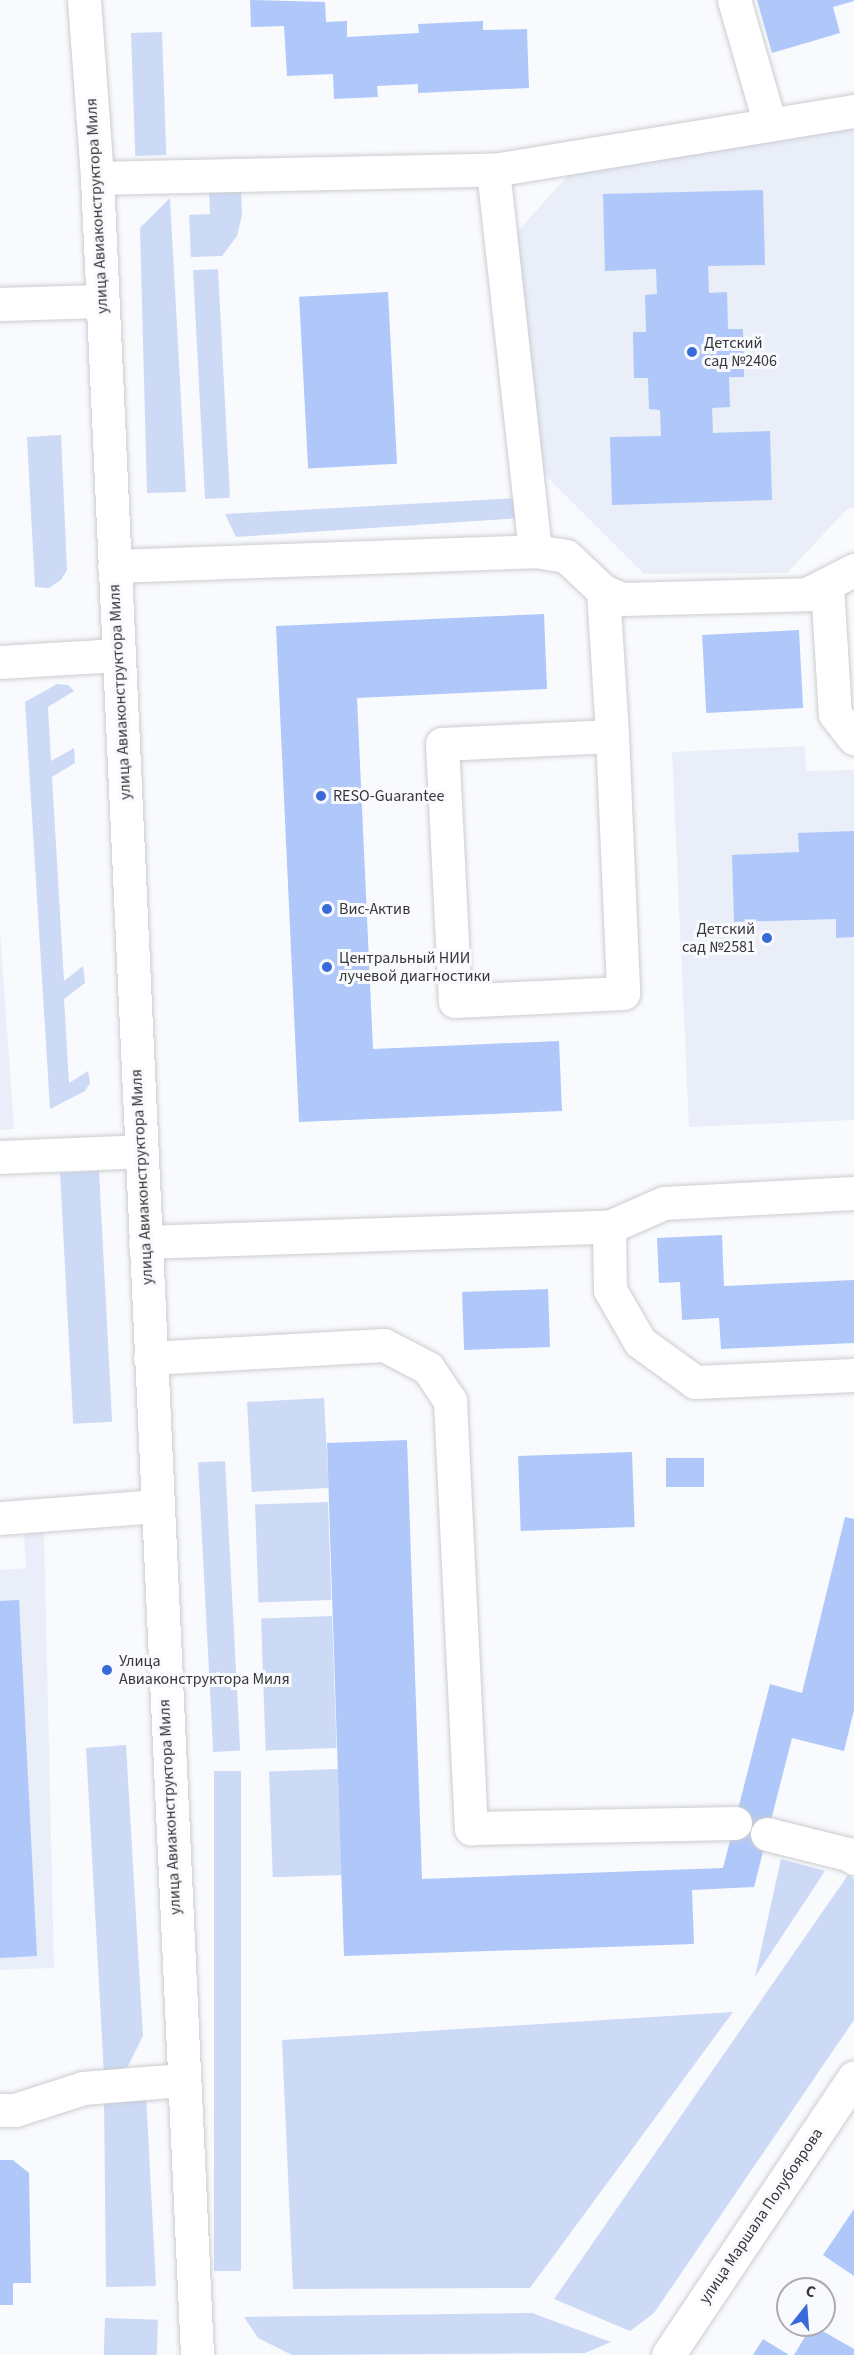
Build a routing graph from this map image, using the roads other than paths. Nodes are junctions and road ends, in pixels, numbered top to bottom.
1 (84, 0) edge
2 (734, 0) edge
3 (854, 111) edge
4 (770, 125) junction
5 (493, 170) junction
6 (97, 178) junction
7 (102, 301) junction
8 (0, 304) edge
9 (535, 551) junction
10 (114, 566) junction
11 (840, 578) edge
12 (603, 591) junction
13 (118, 655) junction
14 (0, 663) edge
15 (612, 736) junction
16 (854, 738) edge
17 (141, 1151) junction
18 (0, 1157) edge
19 (854, 1193) edge
20 (609, 1227) junction
21 (145, 1242) junction
22 (150, 1358) junction
23 (854, 1375) edge
24 (157, 1506) junction
25 (0, 1518) edge
26 (735, 1824) dead end
27 (767, 1833) dead end
28 (854, 1858) edge
29 (854, 2077) edge
30 (182, 2080) junction
31 (20, 2098) edge
32 (682, 2350) edge
33 (196, 2355) edge

1 - 6 street, улица Авиаконструктора Миля
2 - 4 street
3 - 4 street
4 - 5 street
5 - 6 street
5 - 9 street
6 - 7 street, улица Авиаконструктора Миля
7 - 8 street
7 - 10 street, улица Авиаконструктора Миля
9 - 10 street
9 - 12 street
10 - 13 street, улица Авиаконструктора Миля
11 - 12 street
11 - 16 street
12 - 15 street
13 - 14 street
13 - 17 street, улица Авиаконструктора Миля
15 - 15 street
17 - 18 street
17 - 21 street, улица Авиаконструктора Миля
19 - 20 street
20 - 21 street
20 - 23 street
21 - 22 street, улица Авиаконструктора Миля
22 - 24 street, улица Авиаконструктора Миля
22 - 26 street
24 - 25 street
24 - 30 street, улица Авиаконструктора Миля
27 - 28 street
29 - 32 street, улица Маршала Полубоярова
30 - 31 street
30 - 33 street, улица Авиаконструктора Миля

